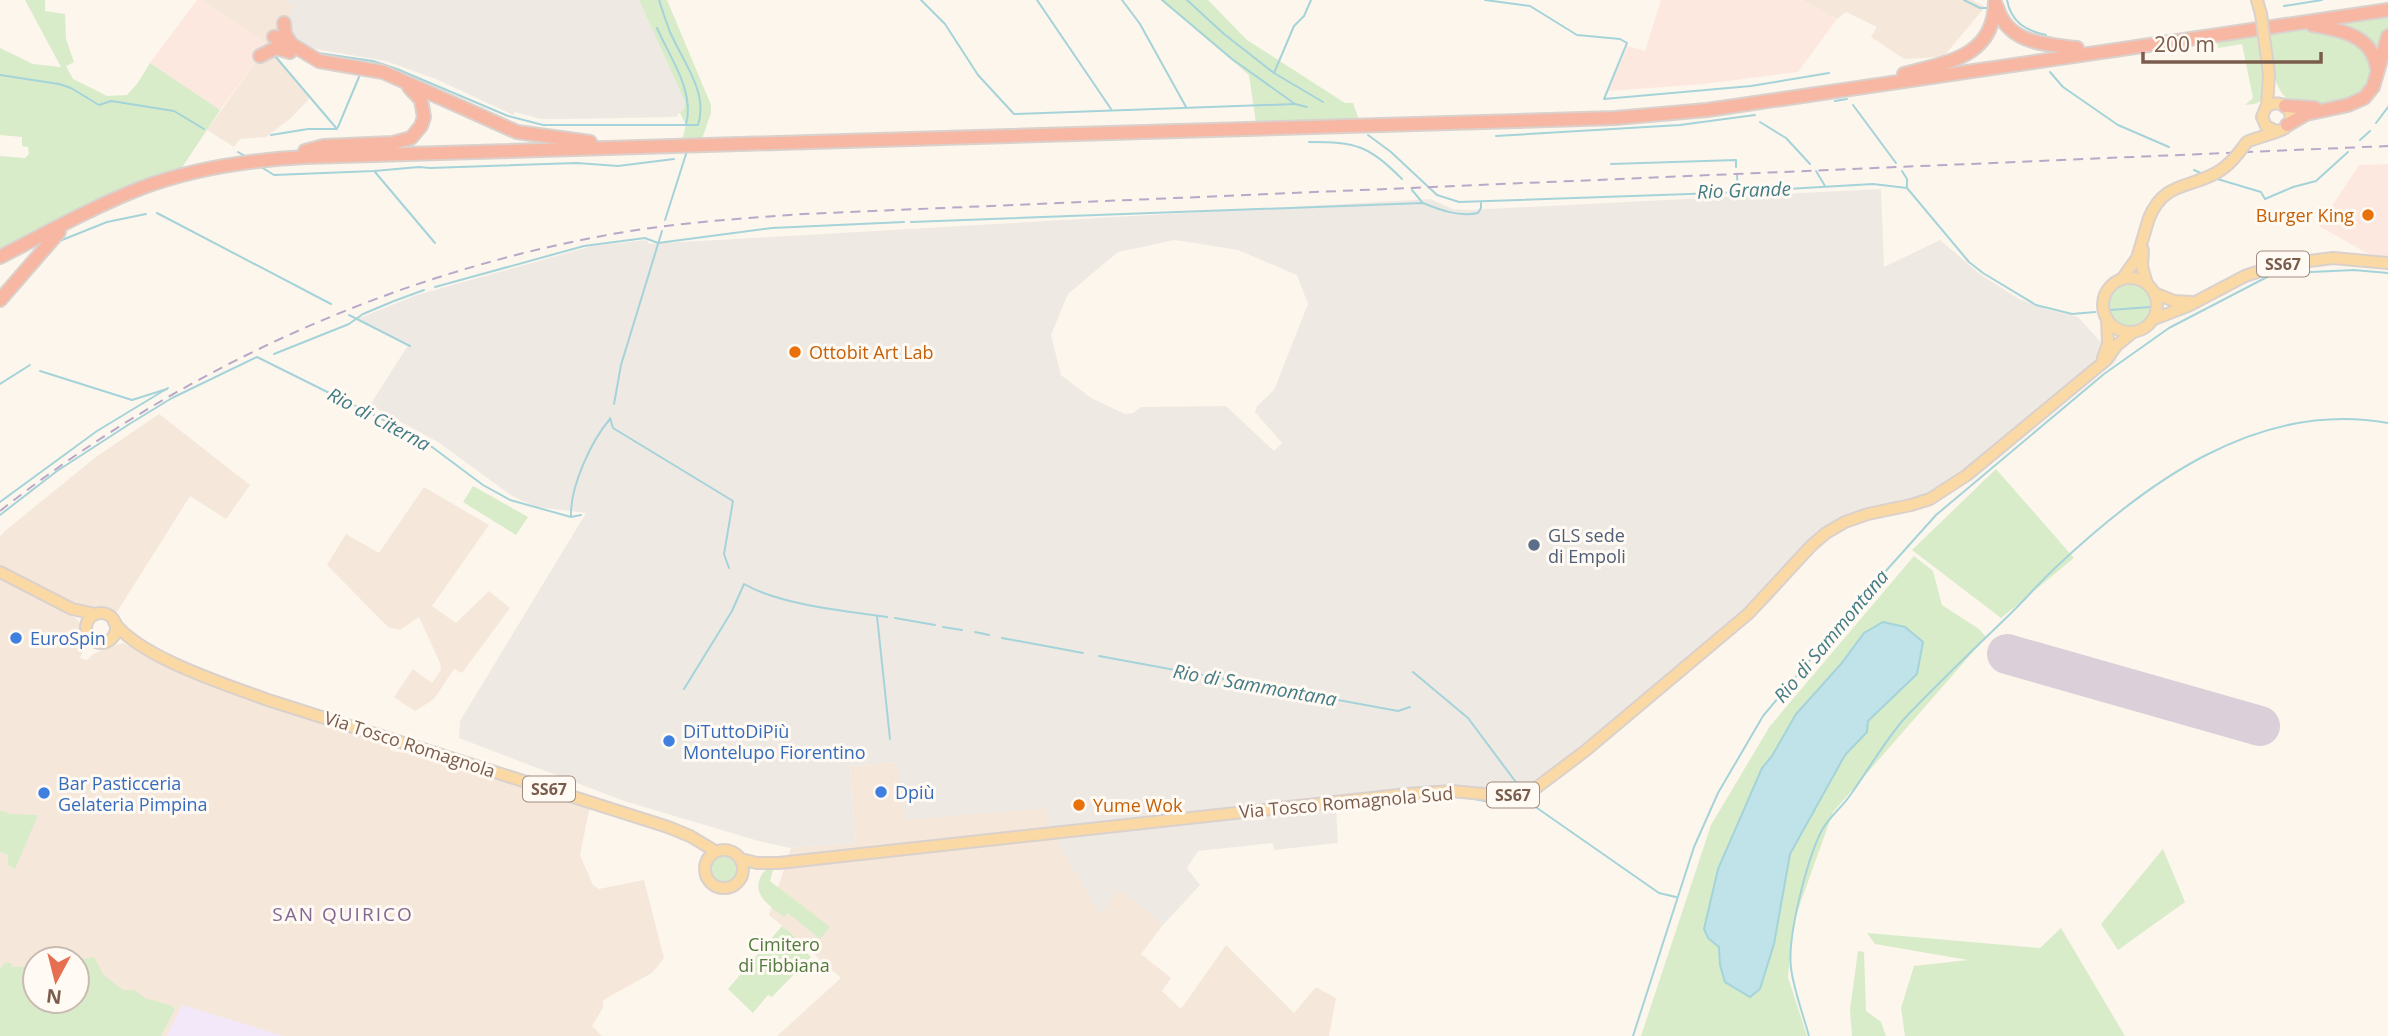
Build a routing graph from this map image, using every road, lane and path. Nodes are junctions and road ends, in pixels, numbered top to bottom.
1 (2257, 0) edge
2 (1995, 1) edge
3 (2388, 2) edge
4 (2388, 9) edge
5 (2299, 22) junction
6 (284, 23) dead end
7 (2388, 36) edge
8 (274, 38) dead end
9 (2077, 48) junction
10 (293, 50) junction
11 (260, 56) dead end
12 (2377, 73) junction
13 (2270, 74) junction
14 (1902, 75) junction
15 (2267, 106) junction
16 (2284, 106) junction
17 (2329, 108) junction
18 (2262, 118) junction
19 (2282, 128) junction
20 (590, 142) junction
21 (2247, 142) junction
22 (305, 151) junction
23 (287, 155) junction
24 (136, 188) junction
25 (2144, 240) junction
26 (0, 249) edge
27 (0, 257) edge
28 (2383, 262) edge
29 (2122, 279) junction
30 (2150, 288) junction
31 (0, 300) edge
32 (2197, 301) junction
33 (2107, 319) junction
34 (2154, 319) junction
35 (2133, 332) junction
36 (2101, 365) junction
37 (0, 572) edge
38 (65, 606) junction
39 (95, 614) junction
40 (114, 622) junction
41 (86, 631) junction
42 (108, 640) junction
43 (139, 644) junction
44 (711, 855) junction
45 (741, 859) junction
46 (779, 863) junction
47 (742, 873) junction

1 - 13 main road, bridge
2 - 9 highway
2 - 14 highway
3 - 9 highway
4 - 5 highway
5 - 12 highway
5 - 23 highway
6 - 10 highway
7 - 12 highway
8 - 10 highway
9 - 14 highway
10 - 11 highway
10 - 20 highway
10 - 22 highway
12 - 17 highway
13 - 15 main road
13 - 16 main road
14 - 20 highway
15 - 16 main road
15 - 18 main road
16 - 17 highway
16 - 19 main road
17 - 19 highway
18 - 19 main road
18 - 21 main road
19 - 21 main road
20 - 22 highway
21 - 25 main road, bridge
22 - 23 highway
23 - 24 highway
24 - 26 highway
24 - 27 highway
24 - 31 highway
25 - 29 main road
25 - 30 main road
28 - 32 main road, SS67
29 - 30 main road
29 - 33 main road
30 - 32 main road
30 - 34 main road
32 - 34 main road, SS67
33 - 35 main road
33 - 36 main road
34 - 35 main road, SS67
35 - 36 main road, Via Tosco Romagnola Sud / SS67
36 - 46 main road, Via Tosco Romagnola Sud / SS67
37 - 38 main road, Via Tosco Romagnola / SS67
38 - 39 main road, Via Tosco Romagnola / SS67
38 - 41 main road, Via Tosco Romagnola / SS67
39 - 40 main road, Via Tosco Romagnola / SS67
39 - 41 main road
40 - 42 main road
40 - 43 main road, Via Tosco Romagnola / SS67
41 - 42 main road, Via Tosco Romagnola / SS67
42 - 43 main road, Via Tosco Romagnola / SS67
43 - 44 main road, Via Tosco Romagnola / SS67
44 - 45 main road, Via Tosco Romagnola / SS67
44 - 47 main road, SS67
45 - 46 main road, Via Tosco Romagnola Sud / SS67
45 - 47 main road
46 - 47 main road, Via Tosco Romagnola Sud / SS67

